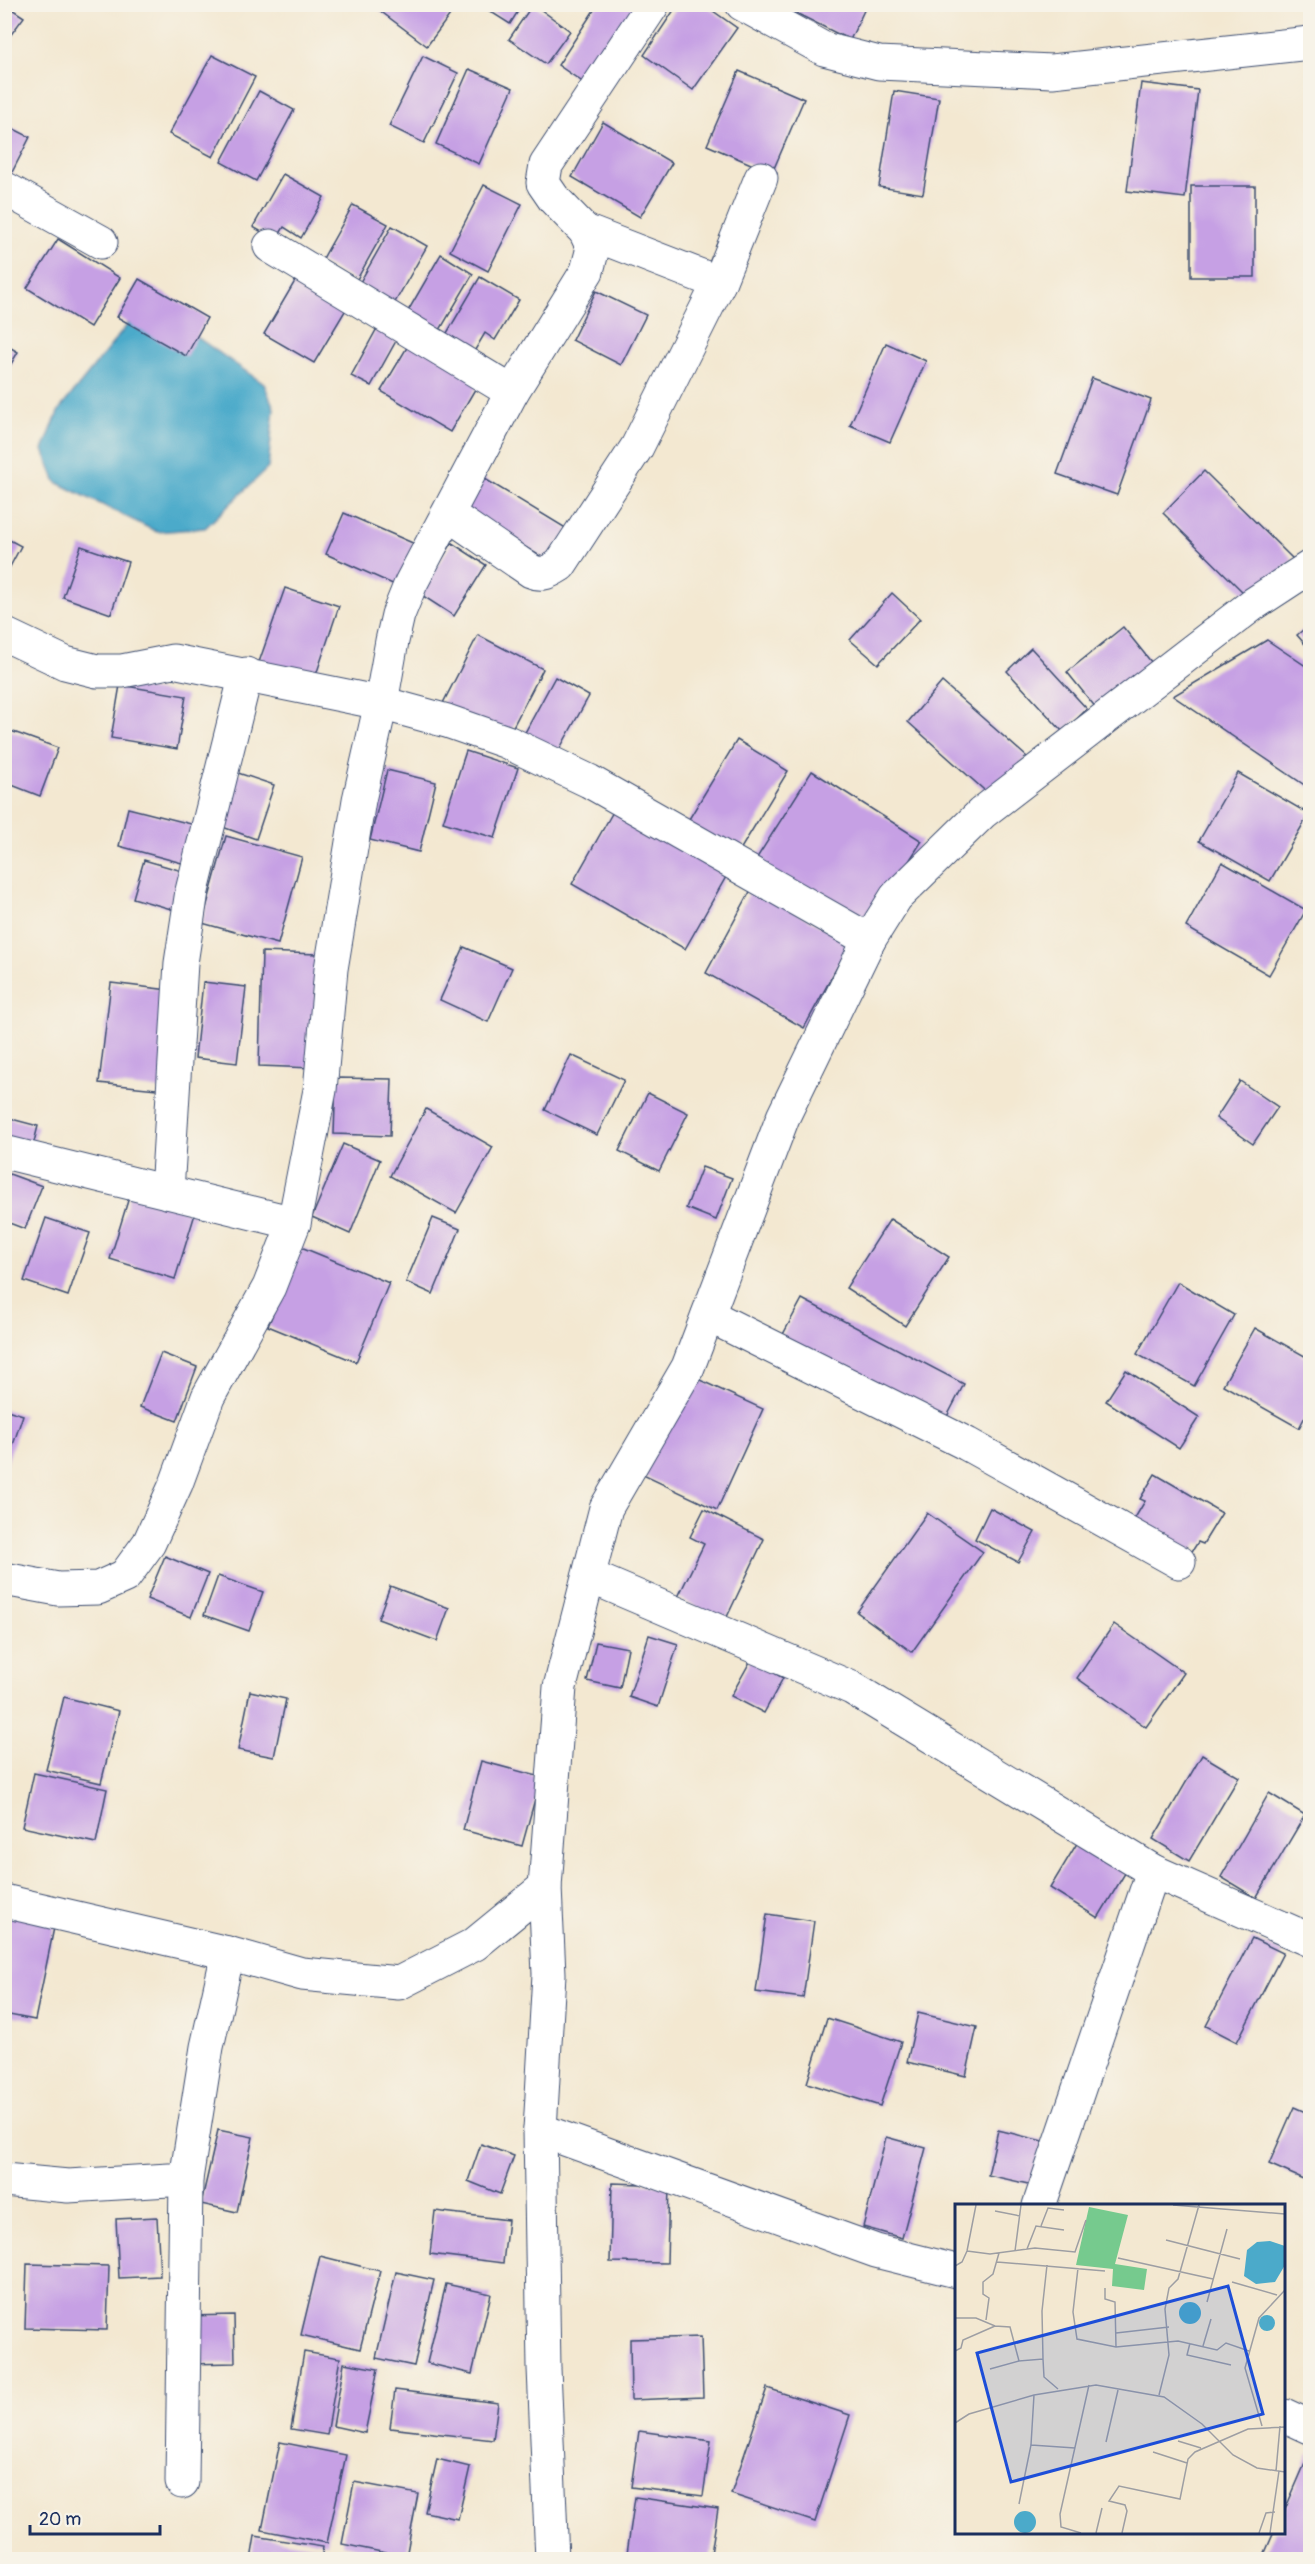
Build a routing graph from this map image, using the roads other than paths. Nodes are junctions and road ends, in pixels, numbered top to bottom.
1 (653, 4) edge
2 (742, 4) edge
3 (1311, 43) edge
4 (761, 178) dead end
5 (4, 188) edge
6 (585, 231) junction
7 (101, 242) dead end
8 (270, 246) dead end
9 (719, 283) junction
10 (512, 392) junction
11 (448, 514) junction
12 (1311, 567) edge
13 (4, 634) edge
14 (246, 674) junction
15 (381, 703) junction
16 (869, 940) junction
17 (4, 1152) edge
18 (167, 1192) junction
19 (294, 1223) junction
20 (708, 1315) junction
21 (1179, 1562) dead end
22 (589, 1576) junction
23 (4, 1579) edge
24 (1153, 1871) junction
25 (545, 1887) junction
26 (4, 1901) edge
27 (1311, 1940) edge
28 (228, 1953) junction
29 (540, 2130) junction
30 (186, 2179) junction
31 (4, 2180) edge
32 (1039, 2204) edge
33 (955, 2271) edge
34 (1285, 2415) edge
35 (1311, 2427) edge
36 (182, 2482) dead end
37 (552, 2559) edge

1 - 6 street
2 - 3 street
4 - 9 street
5 - 7 street
6 - 9 street
6 - 10 street
8 - 10 street
9 - 11 street
10 - 11 street
11 - 15 street
12 - 16 street
13 - 14 street
14 - 15 street
14 - 18 street
15 - 16 street
15 - 19 street
16 - 20 street
17 - 18 street
18 - 19 street
19 - 23 street
20 - 21 street
20 - 22 street
22 - 24 street
22 - 25 street
24 - 27 street
24 - 32 street
25 - 28 street
25 - 29 street
26 - 28 street
28 - 30 street
29 - 33 street
29 - 37 street
30 - 31 street
30 - 36 street
34 - 35 street

